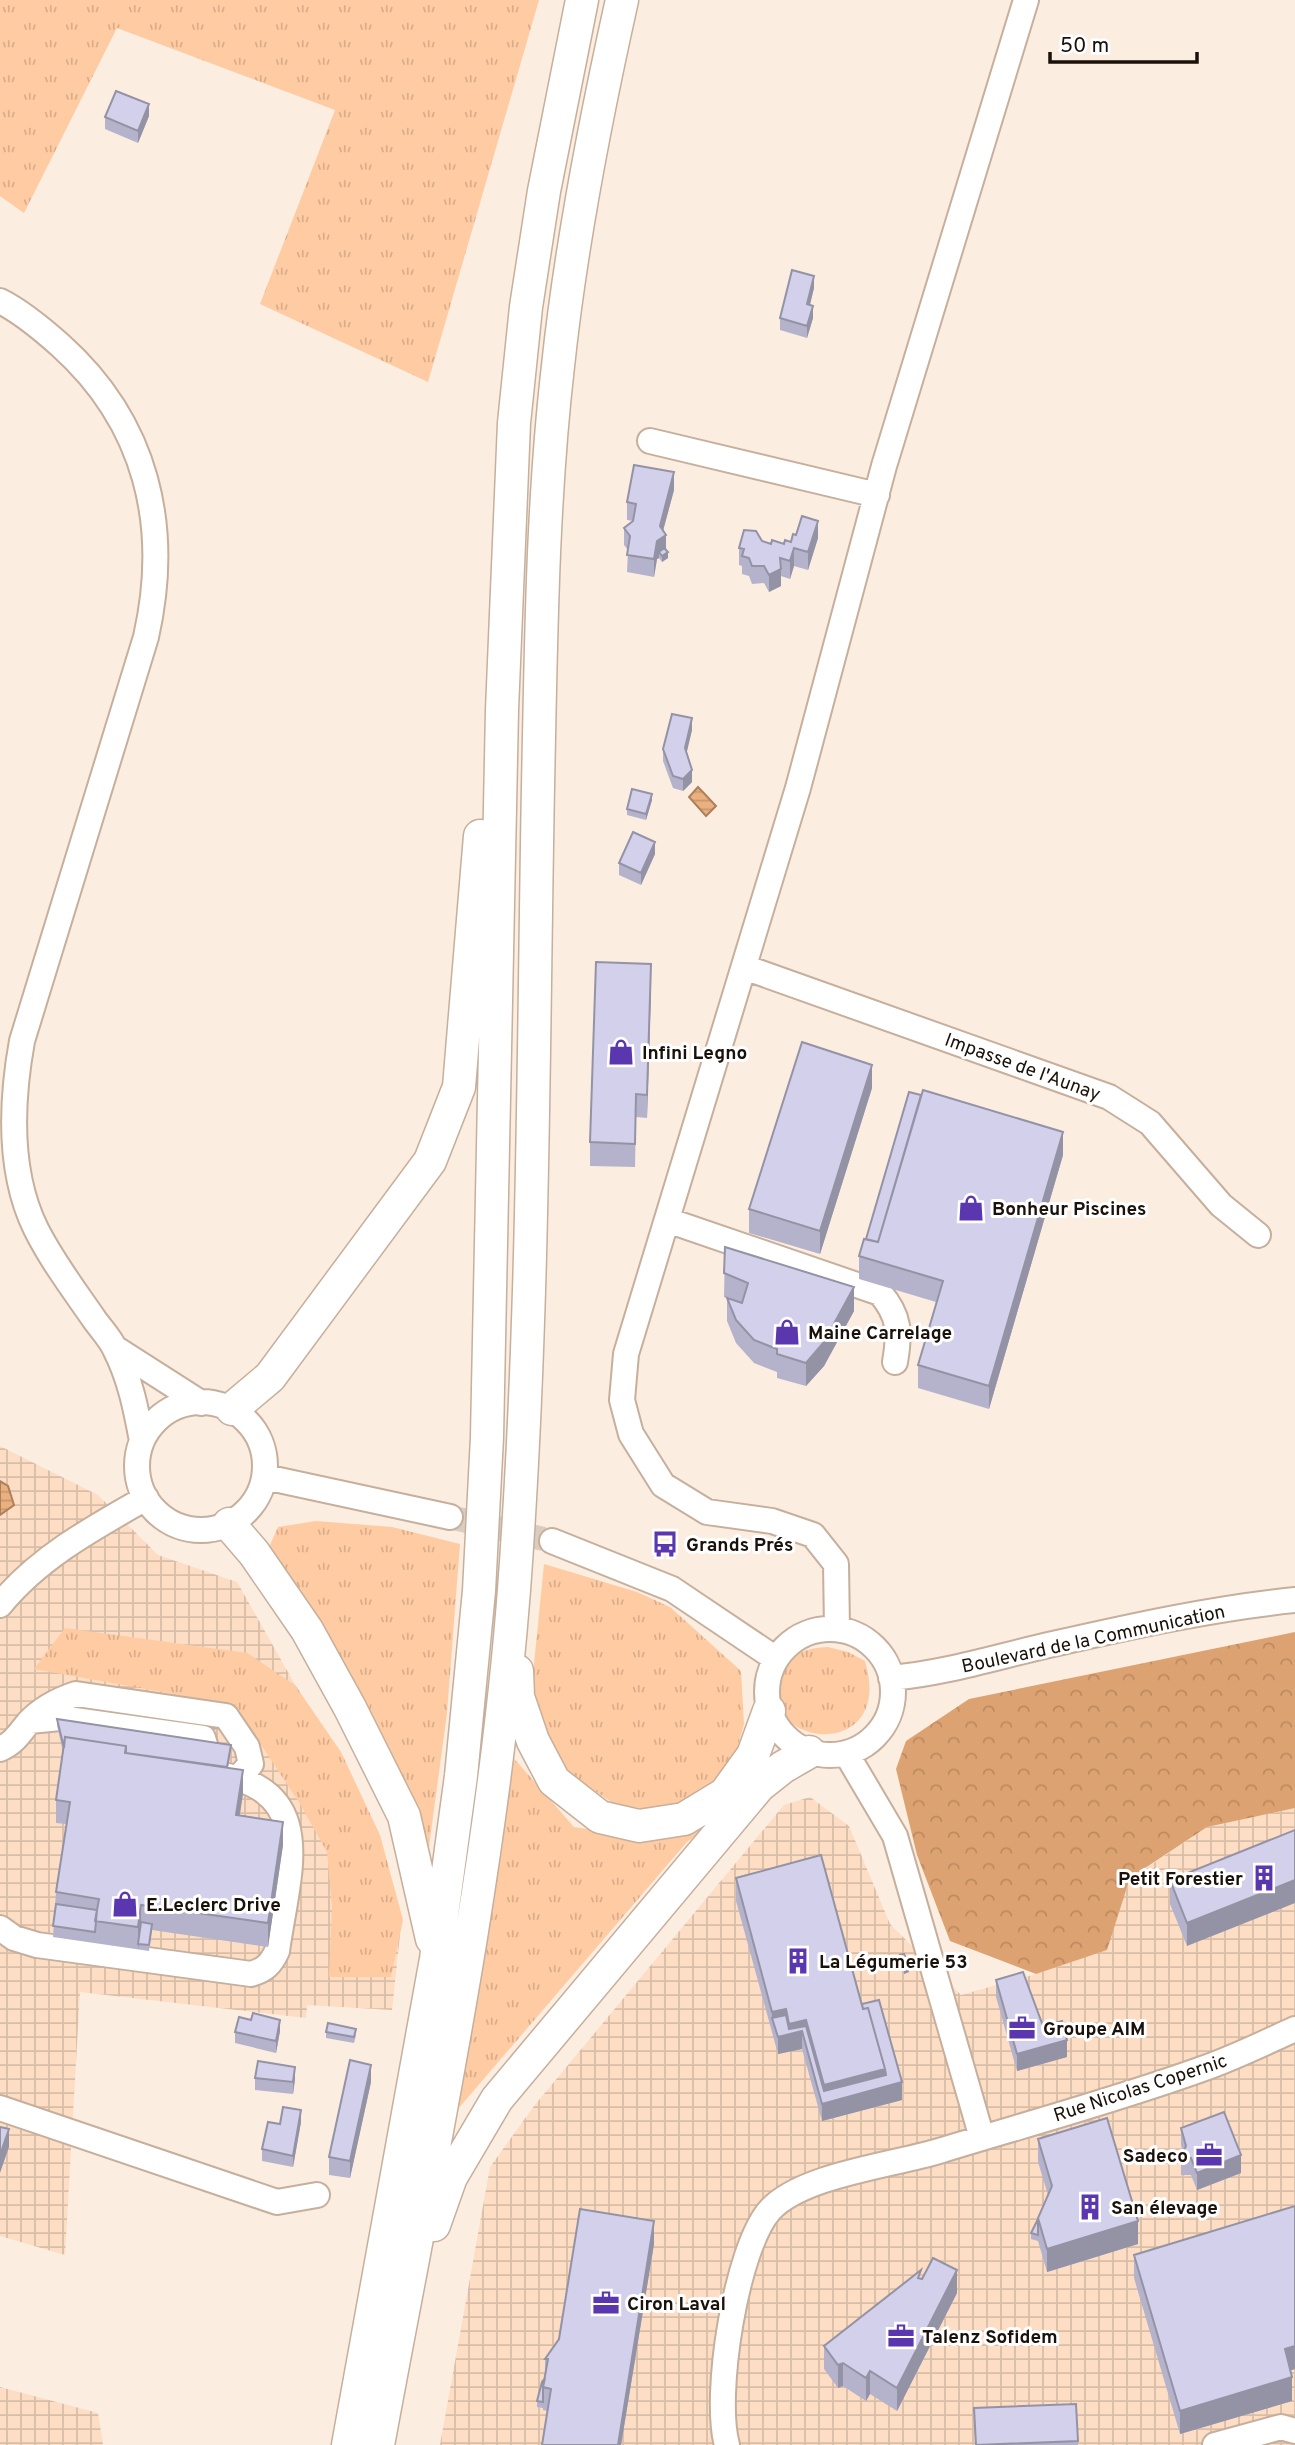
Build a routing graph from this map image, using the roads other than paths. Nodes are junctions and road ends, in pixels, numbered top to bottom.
1 (582, 0) edge
2 (622, 0) edge
3 (1026, 0) edge
4 (0, 301) edge
5 (514, 423) junction
6 (650, 441) dead end
7 (877, 495) junction
8 (744, 967) junction
9 (667, 1220) junction
10 (1258, 1234) dead end
11 (115, 1348) junction
12 (895, 1362) dead end
13 (201, 1403) junction
14 (232, 1409) junction
15 (142, 1441) junction
16 (265, 1477) junction
17 (146, 1498) junction
18 (450, 1517) tunnel mouth
19 (229, 1524) junction
20 (552, 1541) tunnel mouth
21 (514, 1593) junction
22 (1295, 1600) edge
23 (0, 1605) edge
24 (837, 1629) junction
25 (776, 1659) junction
26 (891, 1678) junction
27 (769, 1711) junction
28 (69, 1718) junction
29 (30, 1721) junction
30 (77, 1742) edge
31 (809, 1752) junction
32 (1, 1753) edge
33 (846, 1753) junction
34 (188, 1769) edge
35 (214, 1773) junction
36 (249, 1782) junction
37 (0, 1928) edge
38 (436, 1959) junction
39 (1295, 2029) edge
40 (0, 2108) edge
41 (982, 2138) junction
42 (317, 2195) dead end
43 (402, 2315) junction
44 (1295, 2431) edge
45 (348, 2445) edge
46 (378, 2445) edge
47 (727, 2445) edge
48 (1215, 2445) edge

1 - 5 main road
2 - 21 main road
3 - 7 street
4 - 11 street
5 - 14 main road
5 - 38 main road
6 - 7 street
7 - 8 street
8 - 9 street
8 - 10 street, Impasse de l'Aunay
9 - 12 street
9 - 24 street
11 - 13 street
11 - 15 street
13 - 14 street
13 - 15 street
14 - 16 street
15 - 17 street
16 - 18 street
16 - 19 street
17 - 19 street
17 - 23 street
19 - 38 main road
20 - 25 street
21 - 27 main road
21 - 43 main road
22 - 26 street, Boulevard de la Communication
24 - 25 street
24 - 26 street
25 - 27 street
26 - 33 street
27 - 31 street
28 - 29 street
28 - 30 street
28 - 35 street
29 - 32 street
29 - 36 street
31 - 33 street
31 - 43 main road
33 - 41 street
34 - 35 street
35 - 36 street
36 - 37 street
38 - 45 main road
39 - 41 street, Rue Nicolas Copernic
40 - 42 street
41 - 47 street, Rue Nicolas Copernic
43 - 46 main road
44 - 48 street

